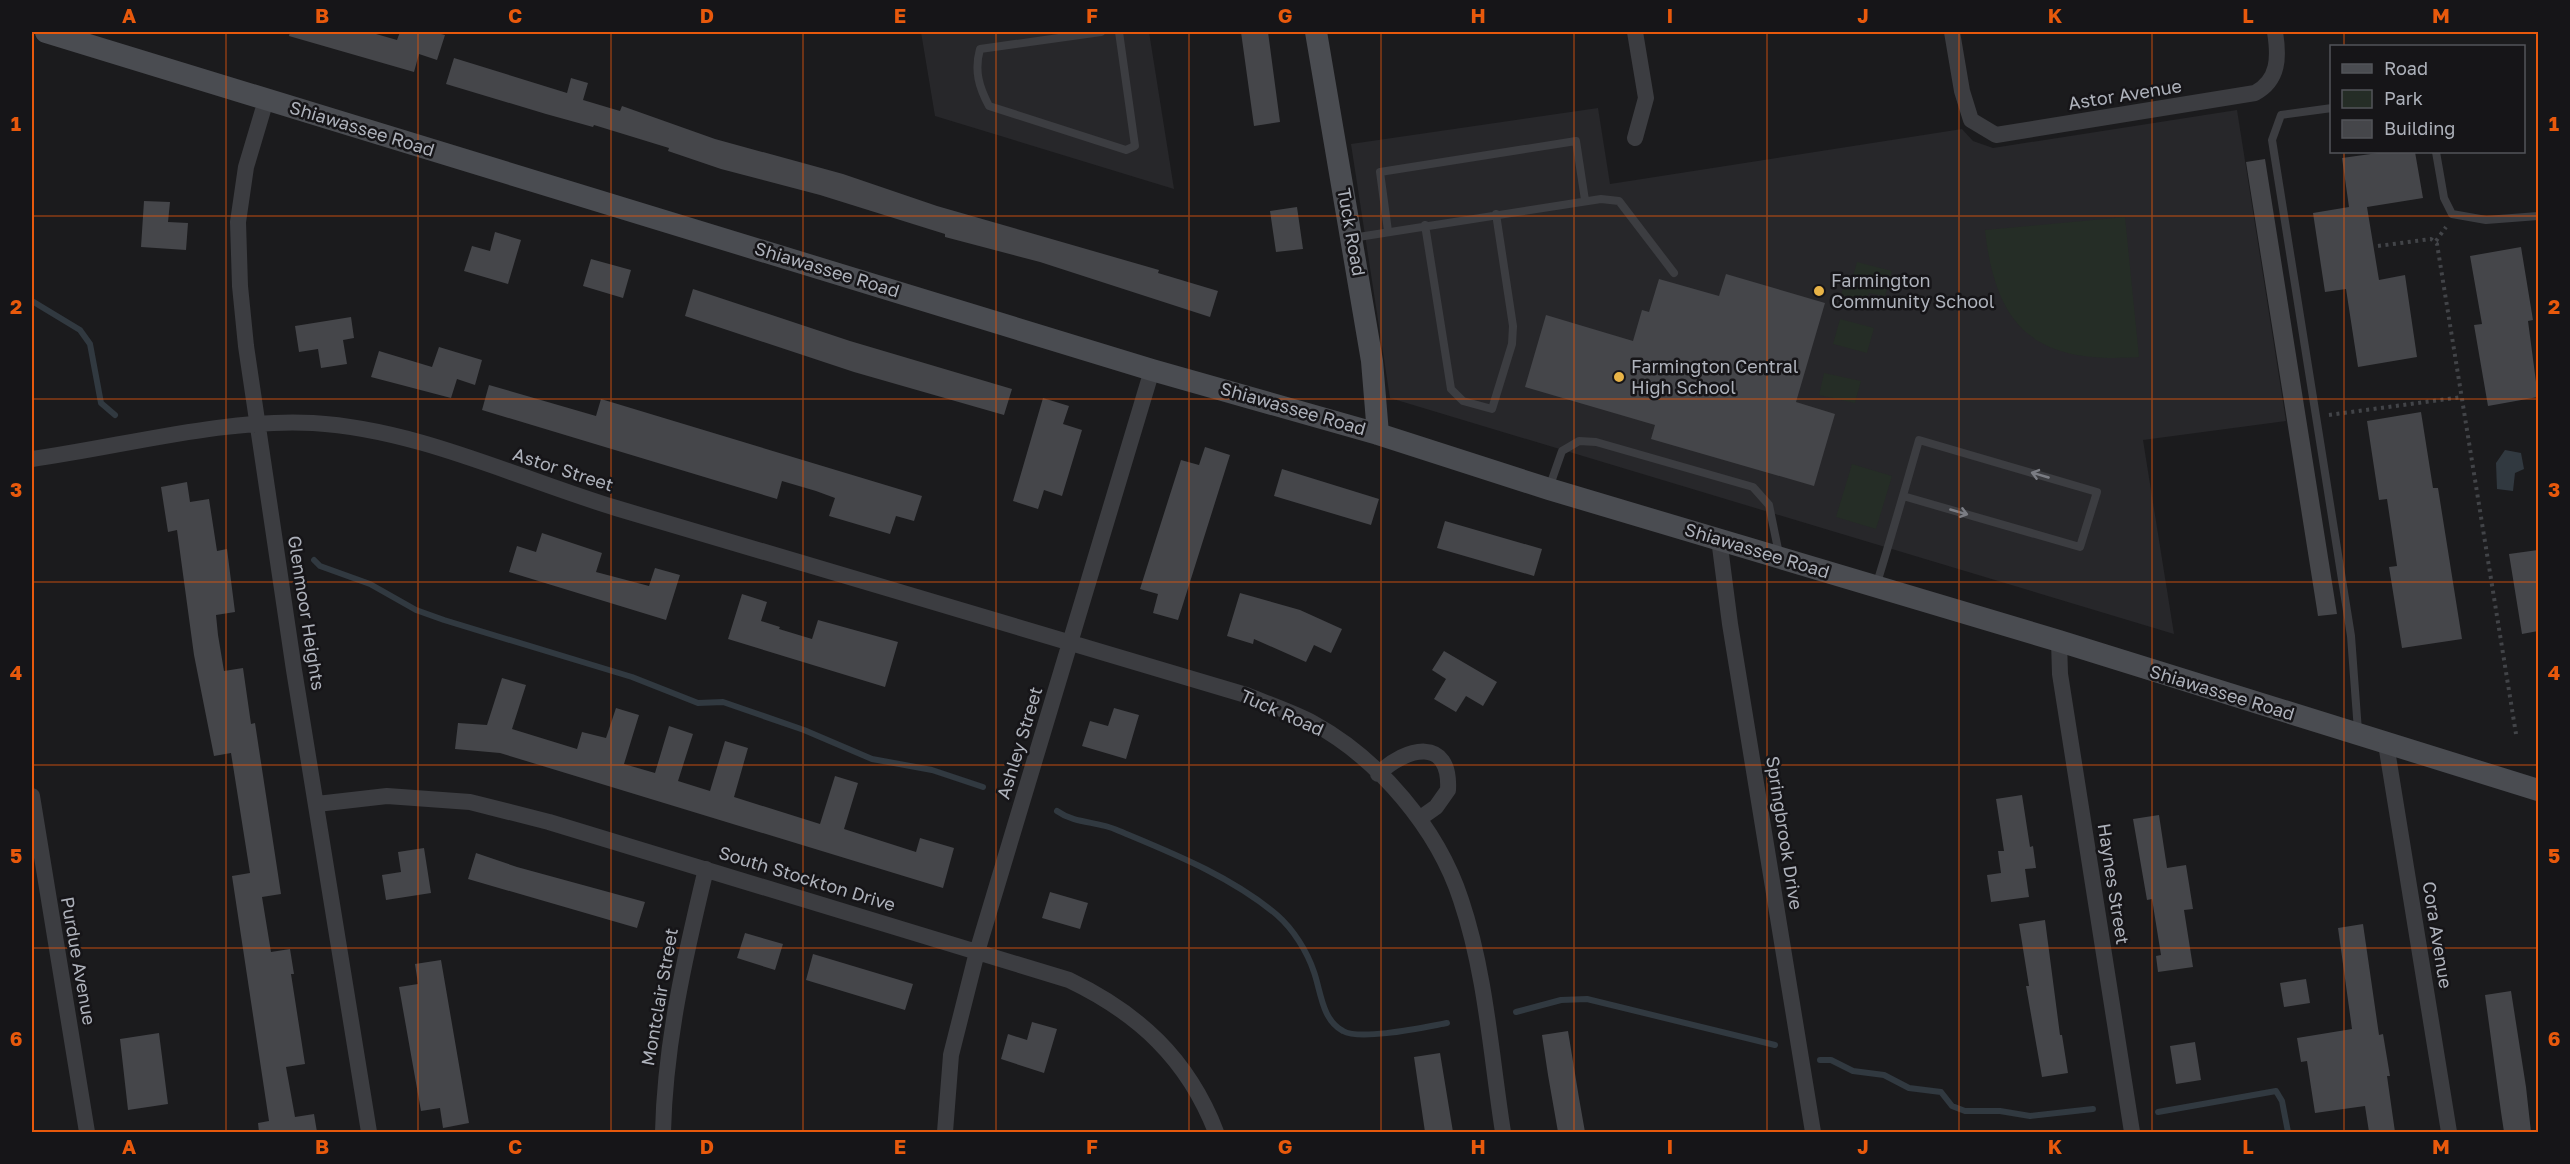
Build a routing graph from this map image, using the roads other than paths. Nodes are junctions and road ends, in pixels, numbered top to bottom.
1 (46, 32) edge
2 (1101, 32) edge
3 (1119, 32) edge
4 (1316, 32) edge
5 (1635, 32) edge
6 (1952, 32) edge
7 (2275, 32) edge
8 (266, 100) junction
9 (2330, 108) edge
10 (1635, 138) dead end
11 (2436, 153) edge
12 (1586, 200) junction
13 (1496, 214) junction
14 (2538, 216) edge
15 (1425, 225) junction
16 (1388, 231) junction
17 (1352, 238) junction
18 (1674, 273) dead end
19 (1152, 370) junction
20 (259, 425) junction
21 (1378, 434) junction
22 (32, 459) edge
23 (1549, 489) junction
24 (1903, 496) junction
25 (1719, 539) junction
26 (1780, 558) junction
27 (1876, 587) junction
28 (2059, 641) junction
29 (1071, 642) junction
30 (2358, 735) junction
31 (2386, 744) junction
32 (1378, 774) junction
33 (2538, 790) edge
34 (32, 796) edge
35 (317, 804) junction
36 (1419, 819) junction
37 (706, 869) junction
38 (976, 952) junction
39 (87, 1132) edge
40 (369, 1132) edge
41 (663, 1132) edge
42 (945, 1132) edge
43 (1216, 1132) edge
44 (1503, 1132) edge
45 (1813, 1132) edge
46 (2132, 1132) edge
47 (2449, 1132) edge

1 - 8 street, Shiawassee Road
2 - 3 lane
4 - 17 street, Tuck Road
5 - 10 street
6 - 7 street, Astor Avenue
8 - 19 street, Shiawassee Road
8 - 20 street, Glenmoor Heights
9 - 30 lane
11 - 14 lane
12 - 13 lane
12 - 16 lane
12 - 18 lane
13 - 15 lane
13 - 15 lane
15 - 16 lane
16 - 17 lane
17 - 21 street, Tuck Road
19 - 21 street, Shiawassee Road
19 - 29 street, Ashley Street
20 - 22 street, Astor Street
20 - 29 street, Astor Street
20 - 35 street, Glenmoor Heights
21 - 23 street, Shiawassee Road
23 - 25 street, Shiawassee Road
23 - 26 lane
24 -> 24 lane
24 - 27 lane
25 - 26 street, Shiawassee Road
25 - 45 street, Springbrook Drive
26 - 27 street, Shiawassee Road
27 - 28 street, Shiawassee Road
28 - 30 street, Shiawassee Road
28 - 46 street, Haynes Street
29 - 32 street, Tuck Road
29 - 38 street, Ashley Street
30 - 31 street, Shiawassee Road
31 - 33 street, Shiawassee Road
31 - 47 street, Cora Avenue
32 - 36 street, Tuck Road
32 - 36 street
34 - 39 street, Purdue Avenue
35 - 37 street, South Stockton Drive
35 - 40 street, Glenmoor Heights
36 - 44 street, Tuck Road
37 - 38 street, South Stockton Drive
37 - 41 street, Montclair Street
38 - 42 street, Ashley Street
38 - 43 street, South Stockton Drive

